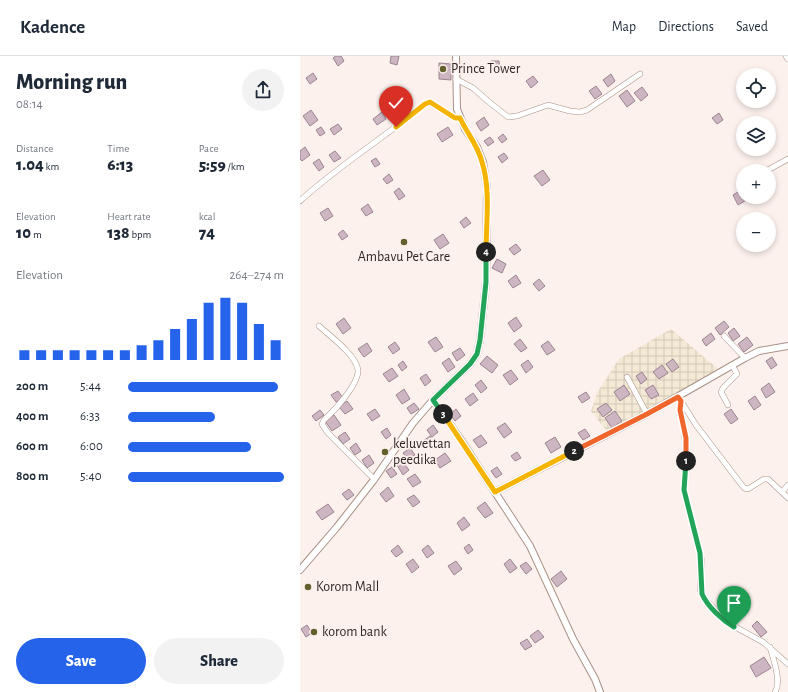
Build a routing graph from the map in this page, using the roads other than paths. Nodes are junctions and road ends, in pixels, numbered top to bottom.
1 (456, 56) edge
2 (786, 56) edge
3 (788, 59) edge
4 (640, 74) dead end
5 (456, 79) junction
6 (460, 118) junction
7 (788, 159) edge
8 (776, 166) edge
9 (300, 202) edge
10 (320, 326) dead end
11 (724, 336) dead end
12 (788, 346) edge
13 (745, 358) junction
14 (732, 366) junction
15 (627, 377) dead end
16 (680, 399) junction
17 (433, 400) junction
18 (728, 405) dead end
19 (647, 414) junction
20 (374, 479) junction
21 (788, 486) edge
22 (495, 492) junction
23 (782, 492) junction
24 (788, 498) edge
25 (300, 570) edge
26 (769, 646) junction
27 (788, 664) edge
28 (600, 692) edge
29 (776, 692) edge

1 - 5 street
2 - 3 street
4 - 5 street
5 - 6 street
6 - 9 street
6 - 17 street
7 - 8 street
10 - 20 street
11 - 13 street
12 - 13 street
13 - 14 street
14 - 16 street
14 - 18 street
15 - 19 street
16 - 19 street
16 - 23 street
16 - 26 street
17 - 20 street
17 - 22 street
19 - 22 street
20 - 25 street
21 - 23 street
22 - 28 street
23 - 24 street
26 - 27 street
26 - 29 street

